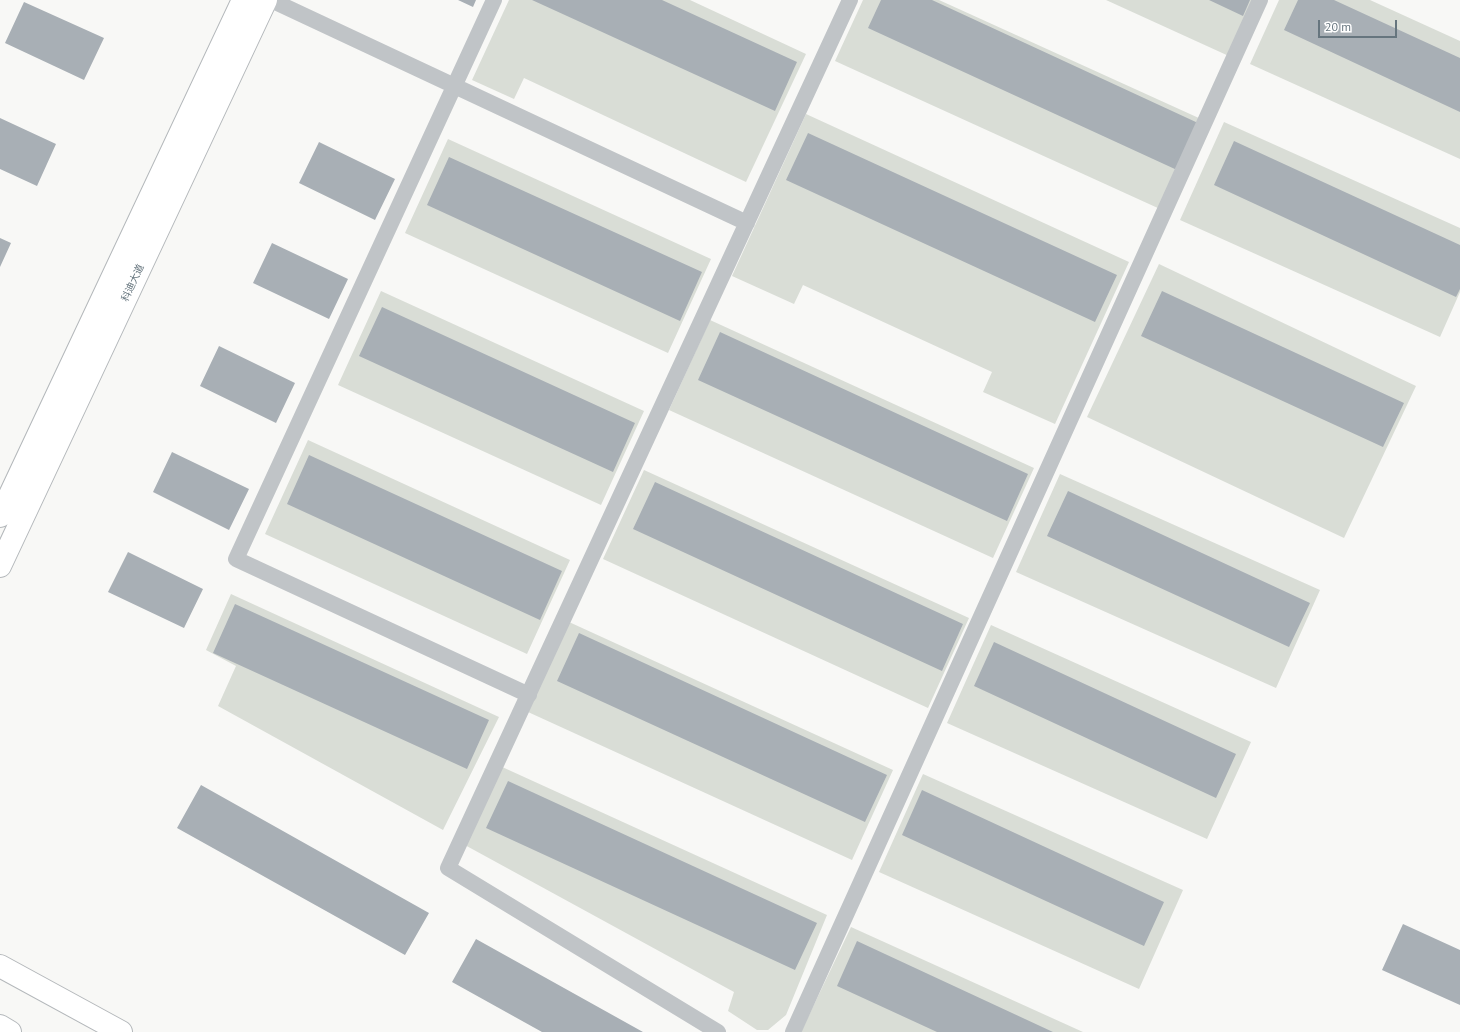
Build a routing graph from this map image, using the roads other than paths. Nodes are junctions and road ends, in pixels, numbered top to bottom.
1 (242, 0) edge
2 (266, 0) edge
3 (271, 0) edge
4 (494, 0) edge
5 (850, 0) edge
6 (1260, 0) edge
7 (454, 86) junction
8 (747, 223) junction
9 (0, 516) edge
10 (0, 566) edge
11 (529, 695) junction
12 (0, 966) edge
13 (0, 1026) edge
14 (10, 1032) edge
15 (121, 1032) edge
16 (718, 1032) edge
17 (794, 1032) edge

1 - 9 main road
2 - 10 main road, 科迪大道
3 - 7 lane
4 - 7 lane
5 - 8 lane
6 - 17 lane
7 - 8 lane
7 - 11 lane
8 - 11 lane
11 - 16 lane
12 - 15 main road
13 - 14 main road

